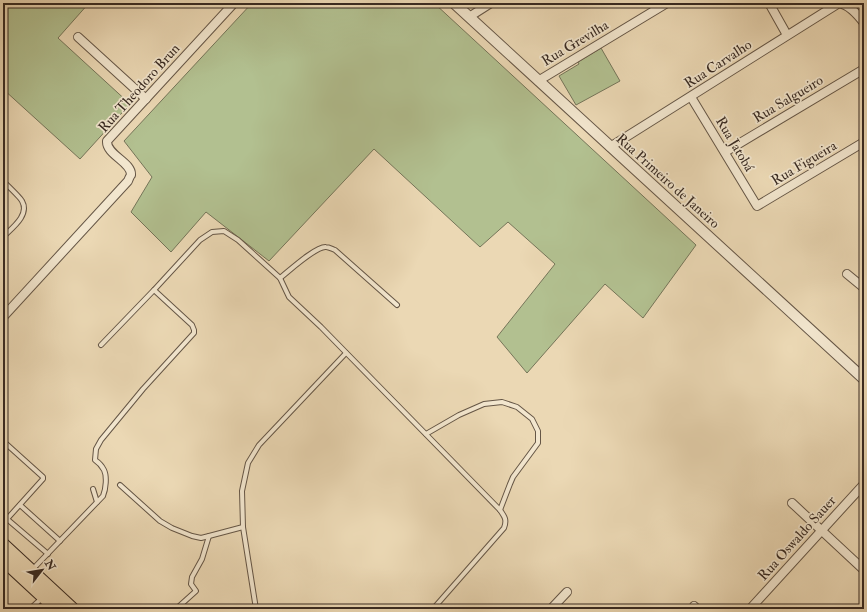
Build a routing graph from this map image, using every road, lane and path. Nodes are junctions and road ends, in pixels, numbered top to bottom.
1 (234, 3) edge
2 (454, 3) edge
3 (491, 3) edge
4 (667, 3) edge
5 (768, 3) edge
6 (840, 3) edge
7 (468, 17) junction
8 (864, 23) edge
9 (788, 35) junction
10 (78, 37) dead end
11 (864, 69) edge
12 (538, 81) junction
13 (691, 97) junction
14 (146, 99) junction
15 (864, 142) edge
16 (610, 147) junction
17 (725, 152) junction
18 (3, 181) edge
19 (757, 206) joint
20 (3, 237) edge
21 (847, 274) dead end
22 (280, 278) junction
23 (864, 288) edge
24 (154, 290) junction
25 (397, 305) dead end
26 (3, 317) edge
27 (101, 345) dead end
28 (346, 353) junction
29 (864, 379) edge
30 (426, 434) junction
31 (3, 441) edge
32 (864, 484) edge
33 (120, 485) dead end
34 (93, 489) dead end
35 (97, 502) junction
36 (792, 503) dead end
37 (20, 505) junction
38 (500, 510) junction
39 (3, 515) edge
40 (8, 519) junction
41 (243, 527) junction
42 (822, 530) junction
43 (209, 536) junction
44 (60, 541) junction
45 (3, 545) edge
46 (48, 554) junction
47 (3, 559) edge
48 (864, 570) edge
49 (28, 575) junction
50 (567, 592) dead end
51 (47, 593) junction
52 (30, 609) edge
53 (57, 609) edge
54 (72, 609) edge
55 (176, 609) edge
56 (256, 609) edge
57 (433, 609) edge
58 (551, 609) edge
59 (750, 609) edge

1 - 14 street, Rua Theodoro Brun
2 - 7 street, Rua Primeiro de Janeiro
3 - 7 street
4 - 12 street, Rua Grevilha
5 - 9 street
6 - 8 street
6 - 9 street, Rua Carvalho
7 - 12 street, Rua Primeiro de Janeiro
9 - 13 street, Rua Carvalho
10 - 14 street
11 - 17 street, Rua Salgueiro
12 - 16 street, Rua Primeiro de Janeiro
13 - 16 street, Rua Carvalho
13 - 17 street, Rua Jatobá
14 - 26 street, Rua Theodoro Brun
15 - 19 street, Rua Figueira
16 - 29 street, Rua Primeiro de Janeiro
17 - 19 street, Rua Jatobá
18 - 20 lane
21 - 23 street
22 - 24 lane
22 - 25 lane
22 - 28 lane
24 - 27 lane
24 - 35 lane
28 - 30 lane
28 - 41 lane
30 - 38 lane
30 - 38 lane
31 - 37 lane
32 - 42 street, Rua Oswaldo Sauer
33 - 43 lane
34 - 35 lane
35 - 44 lane
36 - 42 street
37 - 40 lane
37 - 44 lane
38 - 57 lane
39 - 40 lane
40 - 46 lane
41 - 43 lane
41 - 56 lane
42 - 48 street
42 - 59 street, Rua Oswaldo Sauer
43 - 55 lane
44 - 46 lane
45 - 49 main road
46 - 49 lane
47 - 49 main road
49 - 51 main road
50 - 58 street
51 - 52 lane
51 - 53 main road
51 - 54 main road

